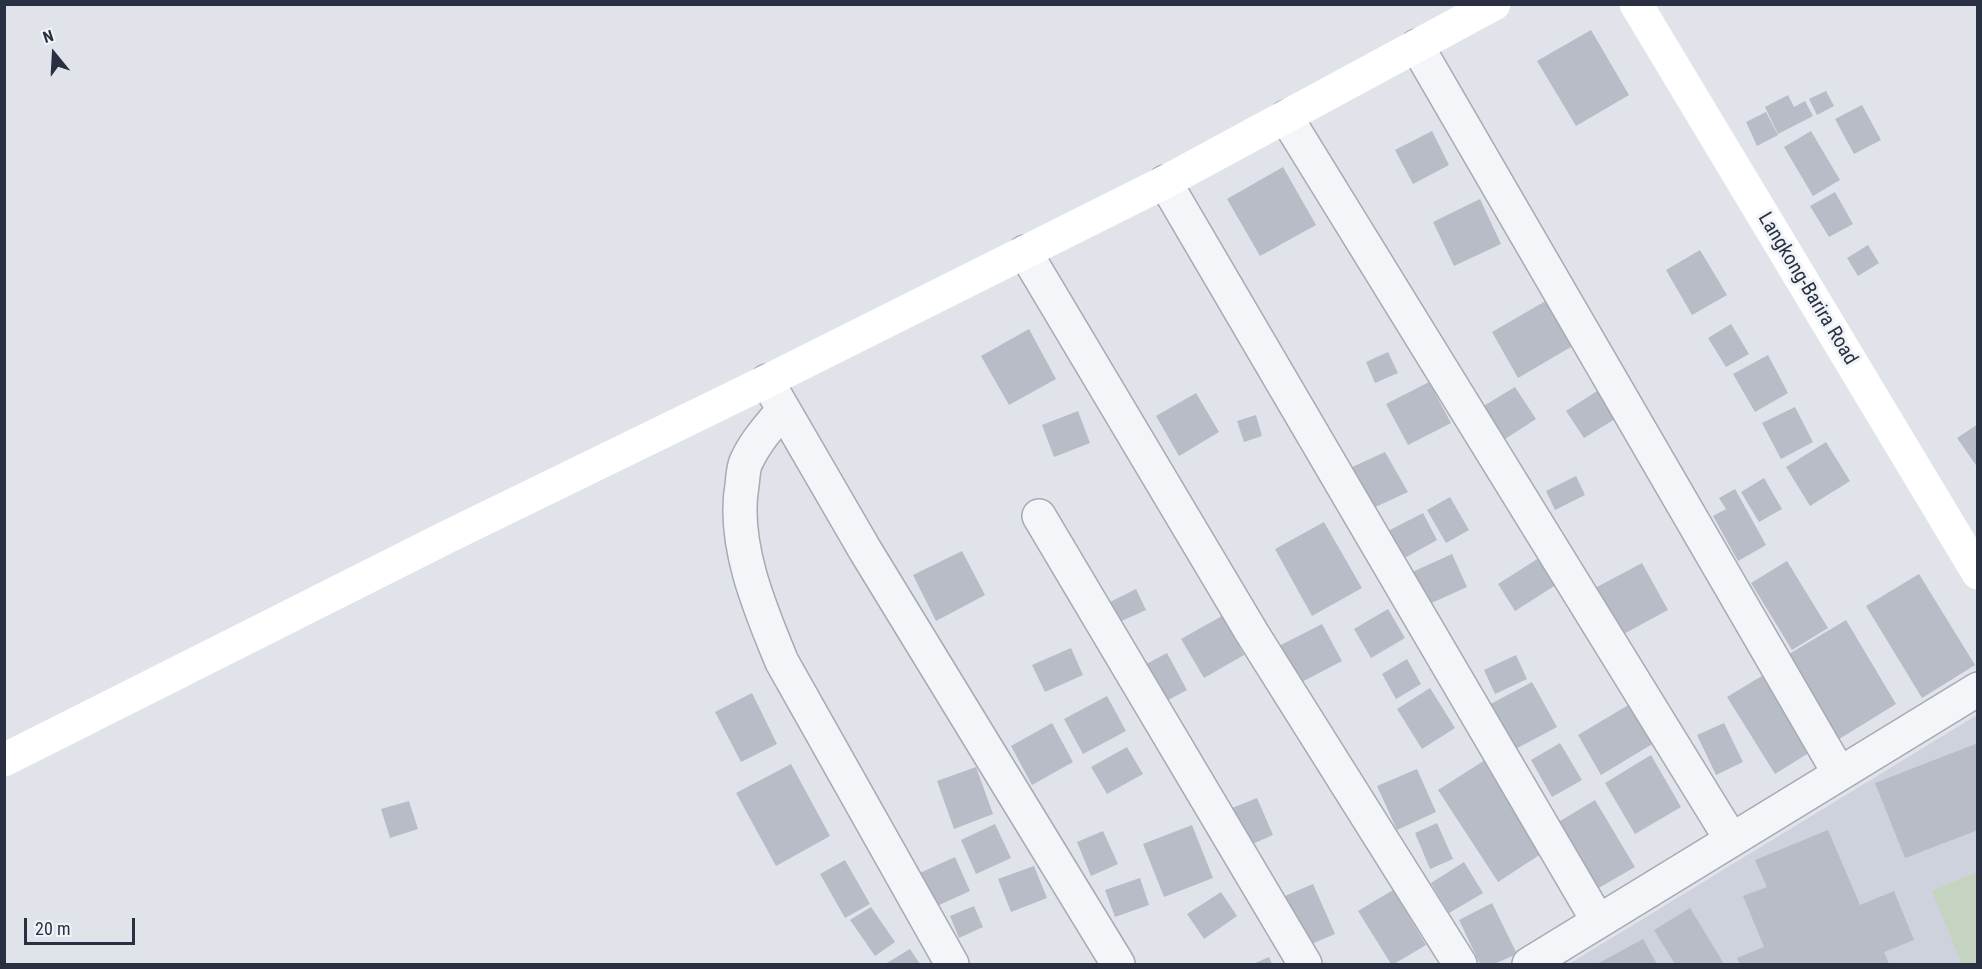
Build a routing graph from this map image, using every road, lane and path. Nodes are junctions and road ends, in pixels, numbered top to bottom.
1 (1494, 4) edge
2 (1636, 4) edge
3 (1417, 46) junction
4 (1286, 117) junction
5 (1165, 182) junction
6 (1025, 252) junction
7 (767, 381) junction
8 (783, 410) junction
9 (1039, 516) dead end
10 (1977, 573) edge
11 (1977, 689) edge
12 (4, 760) edge
13 (1839, 773) junction
14 (1731, 839) junction
15 (1598, 921) junction
16 (952, 964) edge
17 (1118, 964) edge
18 (1305, 964) edge
19 (1460, 964) edge
20 (1529, 964) edge

1 - 3 street
2 - 10 street, Langkong-Barira Road
3 - 4 street
3 - 13 street
4 - 5 street
4 - 14 street
5 - 6 street
5 - 15 street
6 - 7 street
6 - 19 street
7 - 8 street
7 - 12 street
8 - 16 street
8 - 17 street
9 - 18 street
11 - 13 street
13 - 14 street
14 - 15 street
15 - 20 street

